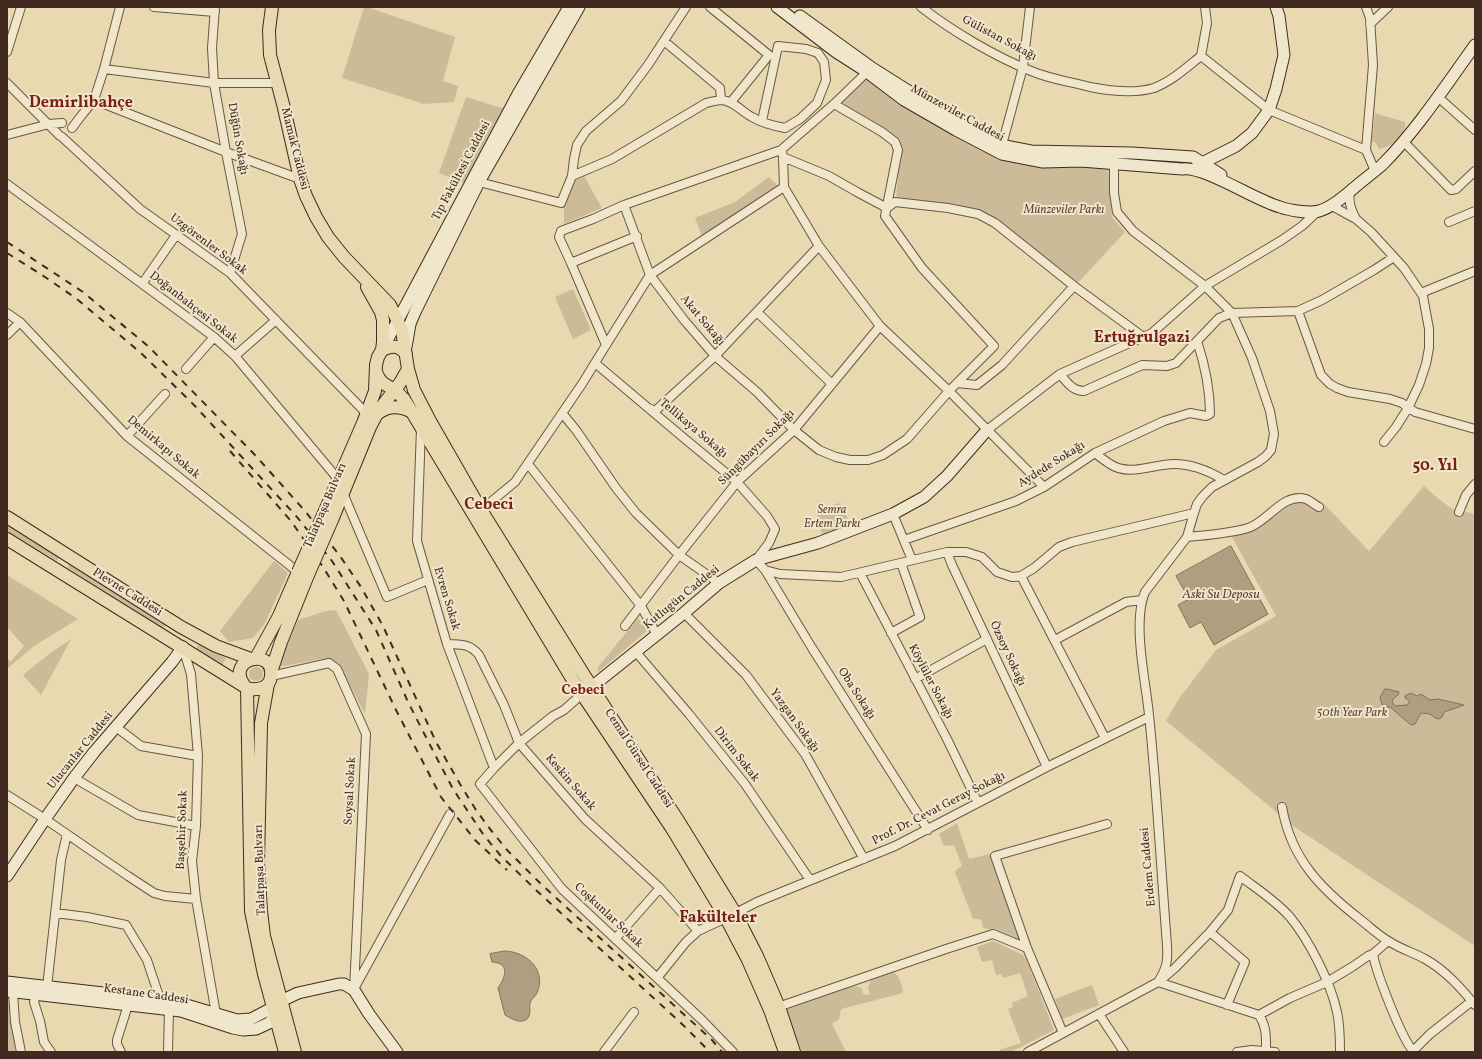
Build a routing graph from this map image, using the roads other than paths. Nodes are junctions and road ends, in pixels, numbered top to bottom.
1 (21, 7) edge
2 (120, 7) edge
3 (154, 7) edge
4 (272, 7) edge
5 (569, 7) edge
6 (579, 7) edge
7 (686, 7) edge
8 (710, 7) edge
9 (777, 7) edge
10 (788, 7) edge
11 (920, 7) edge
12 (1030, 7) edge
13 (1205, 7) edge
14 (1276, 7) edge
15 (1366, 7) edge
16 (1388, 7) edge
17 (215, 10) edge
18 (1370, 24) junction
19 (664, 41) junction
20 (1475, 45) edge
21 (7, 52) edge
22 (1202, 56) junction
23 (1023, 67) junction
24 (104, 70) junction
25 (868, 72) junction
26 (7, 83) edge
27 (214, 83) junction
28 (276, 83) junction
29 (1438, 96) junction
30 (94, 100) junction
31 (721, 100) junction
32 (731, 102) junction
33 (834, 104) junction
34 (1269, 110) junction
35 (81, 116) junction
36 (762, 121) junction
37 (64, 123) junction
38 (49, 124) junction
39 (1475, 130) edge
40 (72, 131) junction
41 (7, 135) edge
42 (61, 136) junction
43 (1403, 141) junction
44 (71, 145) junction
45 (1002, 145) junction
46 (1236, 146) junction
47 (1366, 150) junction
48 (226, 152) junction
49 (782, 153) junction
50 (1219, 156) junction
51 (1193, 157) junction
52 (1114, 164) junction
53 (1204, 164) junction
54 (1188, 168) junction
55 (1215, 170) junction
56 (1375, 171) junction
57 (1475, 171) edge
58 (572, 176) junction
59 (300, 179) junction
60 (479, 182) junction
61 (7, 184) edge
62 (784, 188) junction
63 (1350, 191) junction
64 (1243, 192) junction
65 (624, 205) junction
66 (1332, 206) junction
67 (887, 208) junction
68 (1475, 211) edge
69 (1317, 212) junction
70 (1356, 219) junction
71 (1449, 222) dead end
72 (176, 235) junction
73 (637, 236) junction
74 (819, 246) junction
75 (1394, 257) junction
76 (571, 263) junction
77 (1475, 271) edge
78 (230, 273) junction
79 (361, 275) junction
80 (650, 275) junction
81 (142, 284) junction
82 (1074, 286) junction
83 (1205, 286) junction
84 (1421, 293) junction
85 (1298, 311) junction
86 (757, 312) junction
87 (7, 313) edge
88 (1232, 314) junction
89 (276, 320) junction
90 (398, 320) junction
91 (20, 322) junction
92 (880, 326) junction
93 (7, 335) edge
94 (1142, 336) junction
95 (214, 337) junction
96 (1197, 341) junction
97 (606, 344) junction
98 (382, 350) junction
99 (406, 354) junction
100 (235, 356) junction
101 (716, 356) junction
102 (595, 363) junction
103 (186, 369) dead end
104 (408, 369) junction
105 (376, 372) junction
106 (1060, 374) junction
107 (957, 383) junction
108 (832, 384) junction
109 (395, 390) junction
110 (949, 391) junction
111 (165, 394) dead end
112 (1408, 408) junction
113 (412, 412) junction
114 (654, 412) junction
115 (562, 413) junction
116 (372, 414) junction
117 (421, 428) junction
118 (1475, 429) edge
119 (794, 430) junction
120 (987, 430) junction
121 (127, 436) junction
122 (1384, 442) dead end
123 (1095, 453) junction
124 (528, 464) junction
125 (338, 479) junction
126 (1224, 480) junction
127 (737, 482) junction
128 (1475, 484) edge
129 (1044, 487) junction
130 (343, 493) junction
131 (1320, 507) dead end
132 (482, 510) junction
133 (1459, 512) dead end
134 (1194, 513) junction
135 (893, 514) junction
136 (328, 516) junction
137 (7, 517) edge
138 (1187, 537) junction
139 (7, 539) edge
140 (904, 540) junction
141 (947, 552) junction
142 (679, 555) junction
143 (756, 560) junction
144 (912, 560) junction
145 (900, 563) junction
146 (765, 570) junction
147 (860, 573) junction
148 (303, 574) junction
149 (1021, 576) junction
150 (428, 580) junction
151 (719, 583) junction
152 (1142, 600) junction
153 (641, 606) junction
154 (684, 613) junction
155 (625, 626) dead end
156 (891, 633) junction
157 (657, 634) junction
158 (987, 639) junction
159 (1055, 640) junction
160 (447, 644) junction
161 (183, 648) junction
162 (635, 651) junction
163 (253, 659) junction
164 (270, 678) junction
165 (915, 678) junction
166 (246, 686) junction
167 (587, 690) junction
168 (1149, 717) junction
169 (116, 727) junction
170 (1105, 738) junction
171 (519, 743) junction
172 (198, 756) junction
173 (1047, 767) junction
174 (494, 768) junction
175 (74, 778) junction
176 (7, 795) edge
177 (978, 803) junction
178 (1282, 807) dead end
179 (450, 814) dead end
180 (45, 819) junction
181 (1107, 824) dead end
182 (196, 826) junction
183 (928, 830) junction
184 (67, 834) junction
185 (864, 859) junction
186 (8, 874) edge
187 (810, 880) junction
188 (660, 888) junction
189 (196, 899) junction
190 (55, 913) junction
191 (731, 916) junction
192 (698, 931) junction
193 (1210, 932) junction
194 (615, 939) junction
195 (1388, 941) junction
196 (1027, 948) junction
197 (1373, 954) junction
198 (657, 978) junction
199 (1158, 982) junction
200 (1327, 982) junction
201 (47, 987) junction
202 (9, 988) edge
203 (354, 990) junction
204 (36, 994) junction
205 (160, 999) junction
206 (1473, 1003) edge
207 (128, 1005) junction
208 (1227, 1005) junction
209 (774, 1008) junction
210 (169, 1009) junction
211 (278, 1009) junction
212 (634, 1012) dead end
213 (216, 1014) junction
214 (1099, 1014) junction
215 (1259, 1015) junction
216 (11, 1017) edge
217 (1063, 1033) junction
218 (1266, 1051) edge
219 (21, 1052) edge
220 (51, 1052) edge
221 (121, 1052) edge
222 (168, 1052) edge
223 (285, 1052) edge
224 (295, 1052) edge
225 (397, 1052) edge
226 (604, 1052) edge
227 (733, 1052) edge
228 (785, 1052) edge
229 (794, 1052) edge
230 (1028, 1052) edge
231 (1124, 1052) edge
232 (1237, 1052) edge
233 (1275, 1052) edge
234 (1340, 1052) edge
235 (1413, 1052) edge

1 - 21 street
2 - 24 street
3 - 17 street
4 - 28 main road, Mamak Caddesi
5 - 90 main road, Tıp Fakültesi Caddesi
6 - 60 main road, Tıp Fakültesi Caddesi
7 - 19 street
8 - 32 street
9 - 25 main road, Münzeviler Caddesi
10 - 45 main road, Münzeviler Caddesi
11 - 23 street, Gülistan Sokağı
12 - 23 street
13 - 22 street
14 - 34 main road
15 - 18 street
16 - 18 street
17 - 27 street, Düğün Sokağı
18 - 47 street
19 - 31 street
19 - 58 street
20 - 29 main road, Münzeviler Caddesi
22 - 23 street, Gülistan Sokağı
22 - 34 street
23 - 45 street
24 - 27 street
24 - 30 street
25 - 33 street
25 - 52 main road, Münzeviler Caddesi
26 - 38 street, Uzgörenler Sokak
27 - 28 street
27 - 48 street, Düğün Sokağı
28 - 59 main road, Mamak Caddesi
29 - 39 street
29 - 43 main road, Münzeviler Caddesi
30 - 35 street
30 - 48 street
31 - 32 street
31 - 58 street
32 - 36 street
33 - 49 street
33 - 67 street
34 - 46 main road
34 - 47 street
35 - 37 street
35 - 40 street
36 - 36 street
37 - 38 street
37 - 40 street
37 - 42 street
38 - 41 street
38 - 42 street, Uzgörenler Sokak
40 - 42 street
40 - 44 street
42 - 44 street, Uzgörenler Sokak
43 - 56 main road, Münzeviler Caddesi
43 - 57 street
44 - 72 street, Uzgörenler Sokak
45 - 51 main road, Münzeviler Caddesi
46 - 50 main road
46 - 51 main road
47 - 56 street
48 - 59 street
48 - 78 street, Düğün Sokağı
49 - 62 street
49 - 65 street
49 - 67 street
50 - 53 main road
50 - 55 main road
51 - 53 main road, Münzeviler Caddesi
51 - 54 main road
52 - 54 main road, Münzeviler Caddesi
52 - 83 street
53 - 54 main road
53 - 55 main road, Münzeviler Caddesi
54 - 64 main road, Münzeviler Caddesi
55 - 64 main road, Münzeviler Caddesi
56 - 63 main road, Münzeviler Caddesi
58 - 60 street
59 - 79 main road, Mamak Caddesi
60 - 99 main road, Tıp Fakültesi Caddesi
61 - 81 street, Doğanbahçesi Sokak
62 - 74 street
62 - 80 street
63 - 66 main road, Münzeviler Caddesi
63 - 70 street
64 - 69 main road, Münzeviler Caddesi
65 - 73 street, Akat Sokağı
65 - 76 street
66 - 69 main road, Münzeviler Caddesi
66 - 70 street
67 - 82 street
67 - 107 street, Akat Sokağı
68 - 71 street
69 - 83 street
70 - 75 street
72 - 78 street, Uzgörenler Sokak
72 - 81 street
73 - 76 street
73 - 80 street, Akat Sokağı
74 - 86 street
74 - 92 street
75 - 84 street
75 - 85 street
76 - 97 street
77 - 84 street
78 - 89 street, Uzgörenler Sokak
79 - 90 main road, Mamak Caddesi
79 - 98 main road, Mamak Caddesi
80 - 97 street
80 - 101 street, Akat Sokağı
81 - 95 street, Doğanbahçesi Sokak
82 - 94 street
82 - 107 street
83 - 88 street
83 - 94 street
84 - 112 street
85 - 88 street
85 - 112 street
86 - 101 street
86 - 108 street
87 - 91 street, Demirkapı Sokak
88 - 96 street
88 - 126 street
89 - 100 street
89 - 116 street, Uzgörenler Sokak
90 - 98 main road, Tıp Fakültesi Caddesi
90 - 99 main road, Mamak Caddesi
91 - 93 street
91 - 121 street, Demirkapı Sokak
92 - 108 street, Süngübayırı Sokağı
92 - 110 street
94 - 106 street
95 - 100 street, Doğanbahçesi Sokak
95 - 103 street
96 - 106 street
96 - 123 street, Aydede Sokağı
97 - 102 street
98 - 99 main road
98 - 105 main road, Talatpaşa Bulvarı
99 - 104 main road
100 - 125 street, Doğanbahçesi Sokak
101 - 114 street
101 - 119 street, Akat Sokağı
102 - 114 street, Tellikaya Sokağı
102 - 115 street
104 - 109 main road
104 - 132 main road, Cemal Gürsel Caddesi
105 - 109 main road
105 - 116 main road, Talatpaşa Bulvarı
106 - 120 street
107 - 110 street, Akat Sokağı
108 - 119 street, Süngübayırı Sokağı
109 - 113 main road, Cemal Gürsel Caddesi
109 - 116 main road, Talatpaşa Bulvarı
110 - 119 street, Akat Sokağı
110 - 120 street
111 - 121 street
112 - 118 street
112 - 122 street
113 - 116 main road
113 - 117 main road, Cemal Gürsel Caddesi
114 - 127 street, Tellikaya Sokağı
115 - 124 street
115 - 142 street
116 - 125 main road, Talatpaşa Bulvarı
116 - 130 main road, Talatpaşa Bulvarı
117 - 150 street, Evren Sokak
117 - 167 main road, Cemal Gürsel Caddesi
119 - 127 street, Süngübayırı Sokağı
120 - 129 street
120 - 135 main road, Kutlugün Caddesi
121 - 148 street, Demirkapı Sokak
123 - 126 street
123 - 129 street, Aydede Sokağı
124 - 132 street
124 - 153 street
125 - 136 main road, Talatpaşa Bulvarı
126 - 134 street
127 - 142 street, Süngübayırı Sokağı
127 - 143 street, Tellikaya Sokağı
128 - 133 street
129 - 140 street, Aydede Sokağı
130 - 136 main road, Talatpaşa Bulvarı
130 - 150 street
131 - 138 street
132 - 167 main road, Cemal Gürsel Caddesi
134 - 138 street
134 - 149 street
135 - 140 street
135 - 143 main road, Kutlugün Caddesi
136 - 148 main road, Talatpaşa Bulvarı, bridge
137 - 163 main road, Plevne Caddesi
138 - 152 street
139 - 161 main road, Plevne Caddesi
140 - 144 street
141 - 144 street
141 - 149 street
141 - 158 street, Özsoy Sokağı
142 - 151 street
142 - 153 street, Süngübayırı Sokağı
143 - 146 street, Oba Sokağı
143 - 151 main road, Kutlugün Caddesi
144 - 145 street
145 - 147 street
145 - 156 street
146 - 147 street
146 - 183 street, Oba Sokağı
147 - 156 street, Köylüler Sokağı
148 - 163 main road, Talatpaşa Bulvarı
148 - 164 main road, Talatpaşa Bulvarı
149 - 159 street
150 - 160 street, Evren Sokak
151 - 154 main road, Kutlugün Caddesi
152 - 159 street
152 - 168 street, Erdem Caddesi
153 - 155 street, Süngübayırı Sokağı
153 - 157 street
154 - 157 main road, Kutlugün Caddesi
154 - 185 street, Yazgan Sokağı
156 - 165 street, Köylüler Sokağı
157 - 162 main road, Kutlugün Caddesi
158 - 165 street
158 - 173 street, Özsoy Sokağı
159 - 170 street
160 - 171 street, Keskin Sokak
160 - 174 street, Evren Sokak
161 - 166 main road, Plevne Caddesi
161 - 169 main road, Ulucanlar Caddesi
161 - 172 street, Başşehir Sokak
162 - 167 main road, Kutlugün Caddesi
162 - 187 street, Dirim Sokak
163 - 164 main road
163 - 166 main road, Talatpaşa Bulvarı
164 - 166 main road
164 - 203 street, Soysal Sokak
164 - 211 main road, Talatpaşa Bulvarı
165 - 177 street, Köylüler Sokağı
166 - 211 main road, Talatpaşa Bulvarı
167 - 171 street
167 - 191 main road, Cemal Gürsel Caddesi
168 - 170 street, Prof. Dr. Cevat Geray Sokağı
168 - 199 street, Erdem Caddesi
169 - 172 street
169 - 175 main road, Ulucanlar Caddesi
170 - 173 street, Prof. Dr. Cevat Geray Sokağı
171 - 174 street
171 - 188 street, Keskin Sokak
172 - 182 street, Başşehir Sokak
173 - 177 street, Prof. Dr. Cevat Geray Sokağı
174 - 194 street, Coşkunlar Sokak
175 - 180 main road, Ulucanlar Caddesi
175 - 182 street
176 - 180 street
177 - 183 street, Prof. Dr. Cevat Geray Sokağı
178 - 195 street
179 - 203 street
180 - 184 street
180 - 186 main road, Ulucanlar Caddesi
181 - 196 street
182 - 189 street, Başşehir Sokak
183 - 185 street, Prof. Dr. Cevat Geray Sokağı
184 - 189 street
184 - 190 street
185 - 187 street, Prof. Dr. Cevat Geray Sokağı
187 - 191 street, Prof. Dr. Cevat Geray Sokağı
188 - 192 street, Keskin Sokak
188 - 194 street
189 - 213 street, Başşehir Sokak
190 - 201 street
190 - 205 street
191 - 192 street, Prof. Dr. Cevat Geray Sokağı
191 - 209 main road, Cemal Gürsel Caddesi
192 - 198 street, Prof. Dr. Cevat Geray Sokağı
193 - 199 street
193 - 200 street
193 - 208 street
194 - 198 street, Coşkunlar Sokak
195 - 197 street
195 - 206 street
196 - 209 street
196 - 217 street
197 - 200 street
197 - 235 street
198 - 227 street, Coşkunlar Sokak
199 - 208 street
199 - 214 street
200 - 215 street
200 - 234 street
201 - 202 main road, Kestane Caddesi
201 - 205 main road, Kestane Caddesi
202 - 204 main road, Kestane Caddesi
202 - 216 street
203 - 211 main road
203 - 225 main road
204 - 207 main road, Kestane Caddesi
204 - 220 street
205 - 213 main road, Kestane Caddesi
206 - 235 street
207 - 210 main road, Kestane Caddesi
207 - 221 street
208 - 215 street
209 - 228 main road, Cemal Gürsel Caddesi
209 - 229 main road, Cemal Gürsel Caddesi
210 - 211 main road, Kestane Caddesi
210 - 222 street
211 - 213 main road, Kestane Caddesi
211 - 223 main road, Talatpaşa Bulvarı
211 - 224 main road, Talatpaşa Bulvarı
212 - 226 street
214 - 217 street
214 - 231 street
215 - 218 street
216 - 219 street
217 - 230 street
218 - 232 street
218 - 233 street

